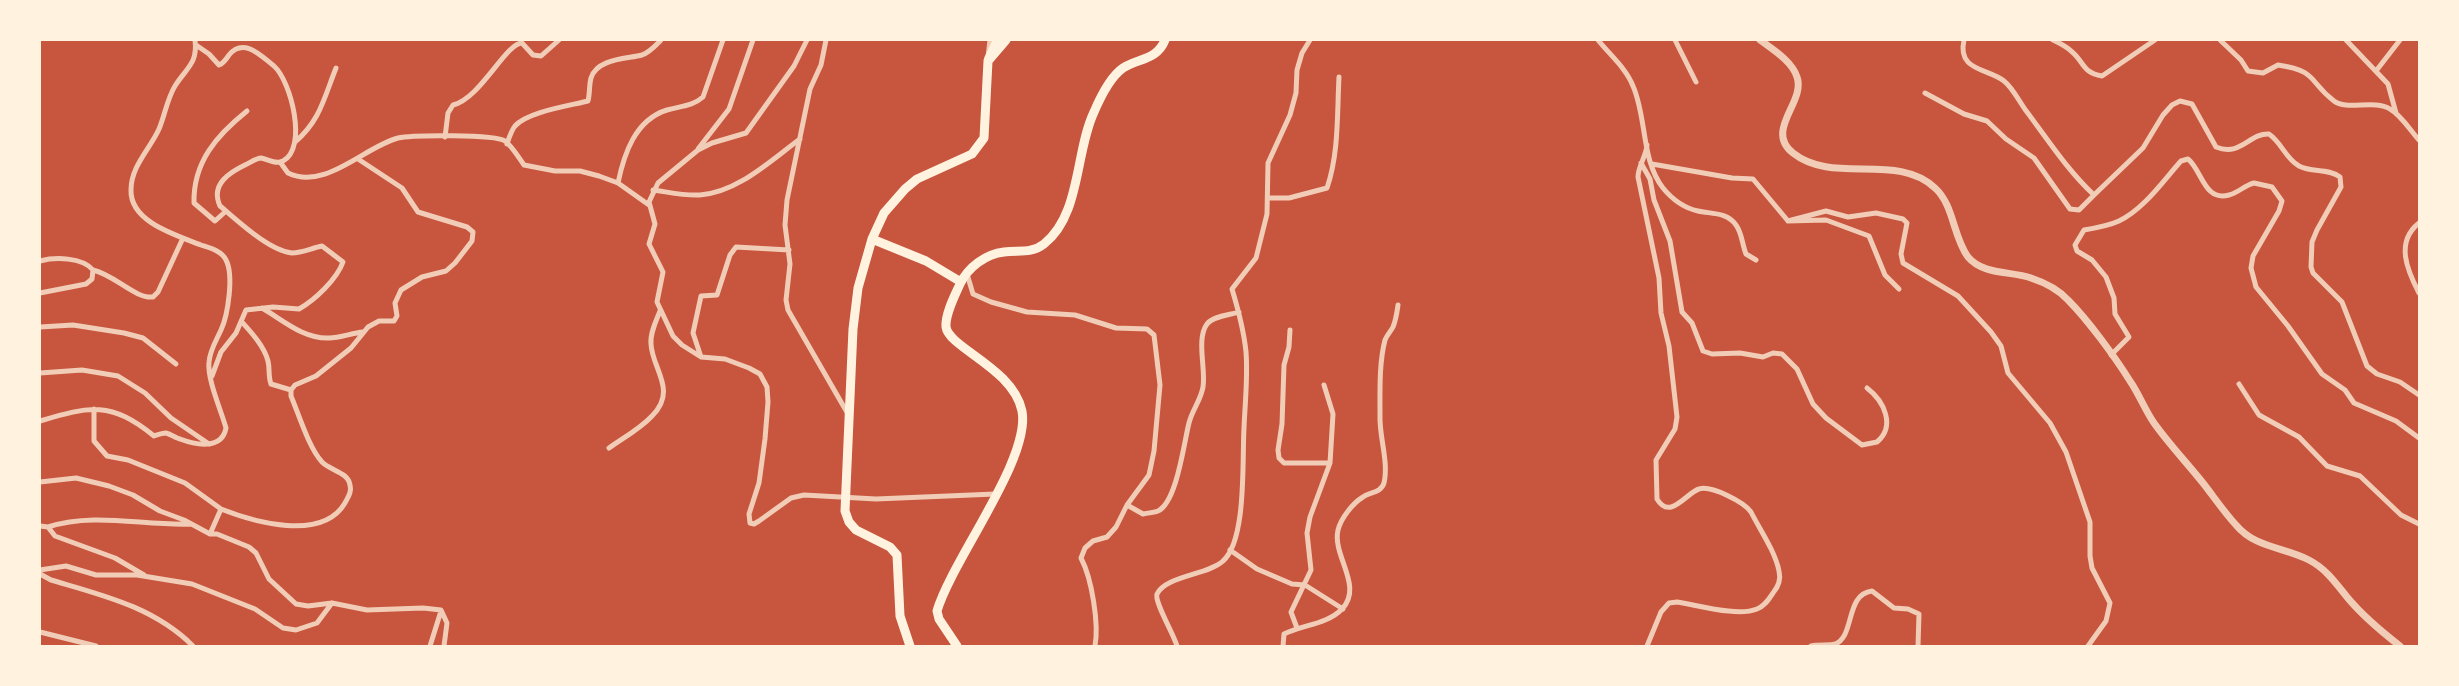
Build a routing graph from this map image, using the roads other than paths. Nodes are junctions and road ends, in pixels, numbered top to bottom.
1 (559, 40) edge
2 (661, 40) edge
3 (723, 40) edge
4 (754, 40) edge
5 (807, 40) edge
6 (826, 40) edge
7 (990, 40) edge
8 (997, 40) edge
9 (1006, 40) edge
10 (1165, 40) edge
11 (1310, 40) edge
12 (1598, 40) edge
13 (1675, 40) edge
14 (1760, 40) edge
15 (1964, 40) edge
16 (2053, 40) edge
17 (2155, 40) edge
18 (2220, 40) edge
19 (2346, 40) edge
20 (2400, 40) edge
21 (196, 43) edge
22 (988, 61) junction
23 (336, 68) dead end
24 (2376, 71) junction
25 (1338, 77) dead end
26 (1696, 82) dead end
27 (1925, 93) dead end
28 (247, 111) dead end
29 (2396, 113) junction
30 (445, 137) junction
31 (800, 139) junction
32 (2419, 140) edge
33 (294, 143) junction
34 (507, 144) junction
35 (1647, 145) junction
36 (698, 150) junction
37 (358, 159) junction
38 (280, 162) junction
39 (1642, 163) junction
40 (1652, 164) junction
41 (618, 183) junction
42 (654, 190) junction
43 (2094, 195) junction
44 (1268, 198) junction
45 (649, 204) junction
46 (226, 211) junction
47 (1788, 221) junction
48 (2419, 223) edge
49 (183, 238) junction
50 (872, 239) junction
51 (789, 250) junction
52 (1756, 260) dead end
53 (40, 261) edge
54 (93, 270) junction
55 (967, 273) junction
56 (961, 282) junction
57 (1899, 289) dead end
58 (40, 293) edge
59 (2419, 293) edge
60 (1398, 305) dead end
61 (261, 308) junction
62 (660, 310) junction
63 (1239, 312) junction
64 (241, 321) junction
65 (40, 327) edge
66 (1290, 330) dead end
67 (363, 332) junction
68 (2111, 355) junction
69 (701, 357) junction
70 (176, 364) dead end
71 (40, 373) edge
72 (211, 378) junction
73 (2239, 384) dead end
74 (1324, 386) dead end
75 (1867, 388) dead end
76 (291, 390) junction
77 (2419, 395) edge
78 (94, 410) junction
79 (850, 417) junction
80 (40, 421) edge
81 (2419, 438) edge
82 (209, 444) junction
83 (609, 448) dead end
84 (1330, 463) junction
85 (40, 482) edge
86 (996, 494) junction
87 (845, 497) junction
88 (1127, 505) junction
89 (221, 509) junction
90 (191, 524) junction
91 (2419, 524) edge
92 (40, 526) edge
93 (48, 528) junction
94 (210, 534) junction
95 (1230, 550) junction
96 (40, 572) edge
97 (145, 576) junction
98 (1306, 585) junction
99 (332, 603) junction
100 (1343, 609) junction
101 (441, 610) junction
102 (1297, 628) junction
103 (40, 632) edge
104 (96, 646) edge
105 (193, 646) edge
106 (430, 646) edge
107 (444, 646) edge
108 (910, 646) edge
109 (957, 646) edge
110 (1095, 646) edge
111 (1177, 646) edge
112 (1283, 646) edge
113 (1647, 646) edge
114 (1812, 646) edge
115 (1918, 646) edge
116 (2088, 646) edge
117 (2400, 646) edge

1 - 30 street
2 - 34 street
3 - 41 street
4 - 36 street
5 - 36 street
6 - 31 street
7 - 22 street
8 - 22 main road
9 - 22 main road
10 - 55 main road
11 - 44 street
12 - 35 street
13 - 26 street
14 - 68 street
15 - 43 street
16 - 17 street
18 - 29 street
19 - 24 street
20 - 24 street
21 - 33 street
21 - 49 street
22 - 50 main road
23 - 33 street
24 - 29 street
25 - 44 street
27 - 43 street
28 - 46 street
29 - 32 street
30 - 34 street
30 - 37 street
31 - 42 street
31 - 51 street
33 - 38 street
34 - 41 street
35 - 39 street
35 - 40 street
36 - 42 street
37 - 38 street
37 - 67 street
38 - 46 street
39 - 75 street
39 - 113 street
40 - 47 street
40 - 52 street
41 - 45 street
42 - 45 street
43 - 77 street
44 - 63 street
45 - 62 street
46 - 61 street
47 - 57 street
47 - 116 street
48 - 59 street
49 - 54 street
49 - 72 street
50 - 56 main road
50 - 79 main road
51 - 69 street
51 - 79 street
53 - 54 street
54 - 58 street
55 - 56 main road
55 - 88 street
56 - 86 main road
60 - 100 street
61 - 64 street
61 - 67 street
62 - 69 street
62 - 83 street
63 - 88 street
63 - 95 street
64 - 72 street
64 - 76 street
65 - 70 street
66 - 84 street
67 - 76 street
68 - 81 street
68 - 117 street
69 - 87 street
71 - 82 street
72 - 82 street
73 - 91 street
74 - 84 street
76 - 89 street
78 - 80 street
78 - 82 street
78 - 89 street
79 - 87 main road
84 - 98 street
85 - 90 street
86 - 87 street
86 - 109 main road
87 - 108 main road
88 - 110 street
89 - 94 street
90 - 93 street
90 - 94 street
92 - 93 street
93 - 97 street
94 - 99 street
95 - 98 street
95 - 111 street
96 - 97 street
96 - 105 street
97 - 99 street
98 - 100 street
98 - 102 street
99 - 101 street
100 - 102 street
101 - 106 street
101 - 107 street
102 - 112 street
103 - 104 street
114 - 115 street

